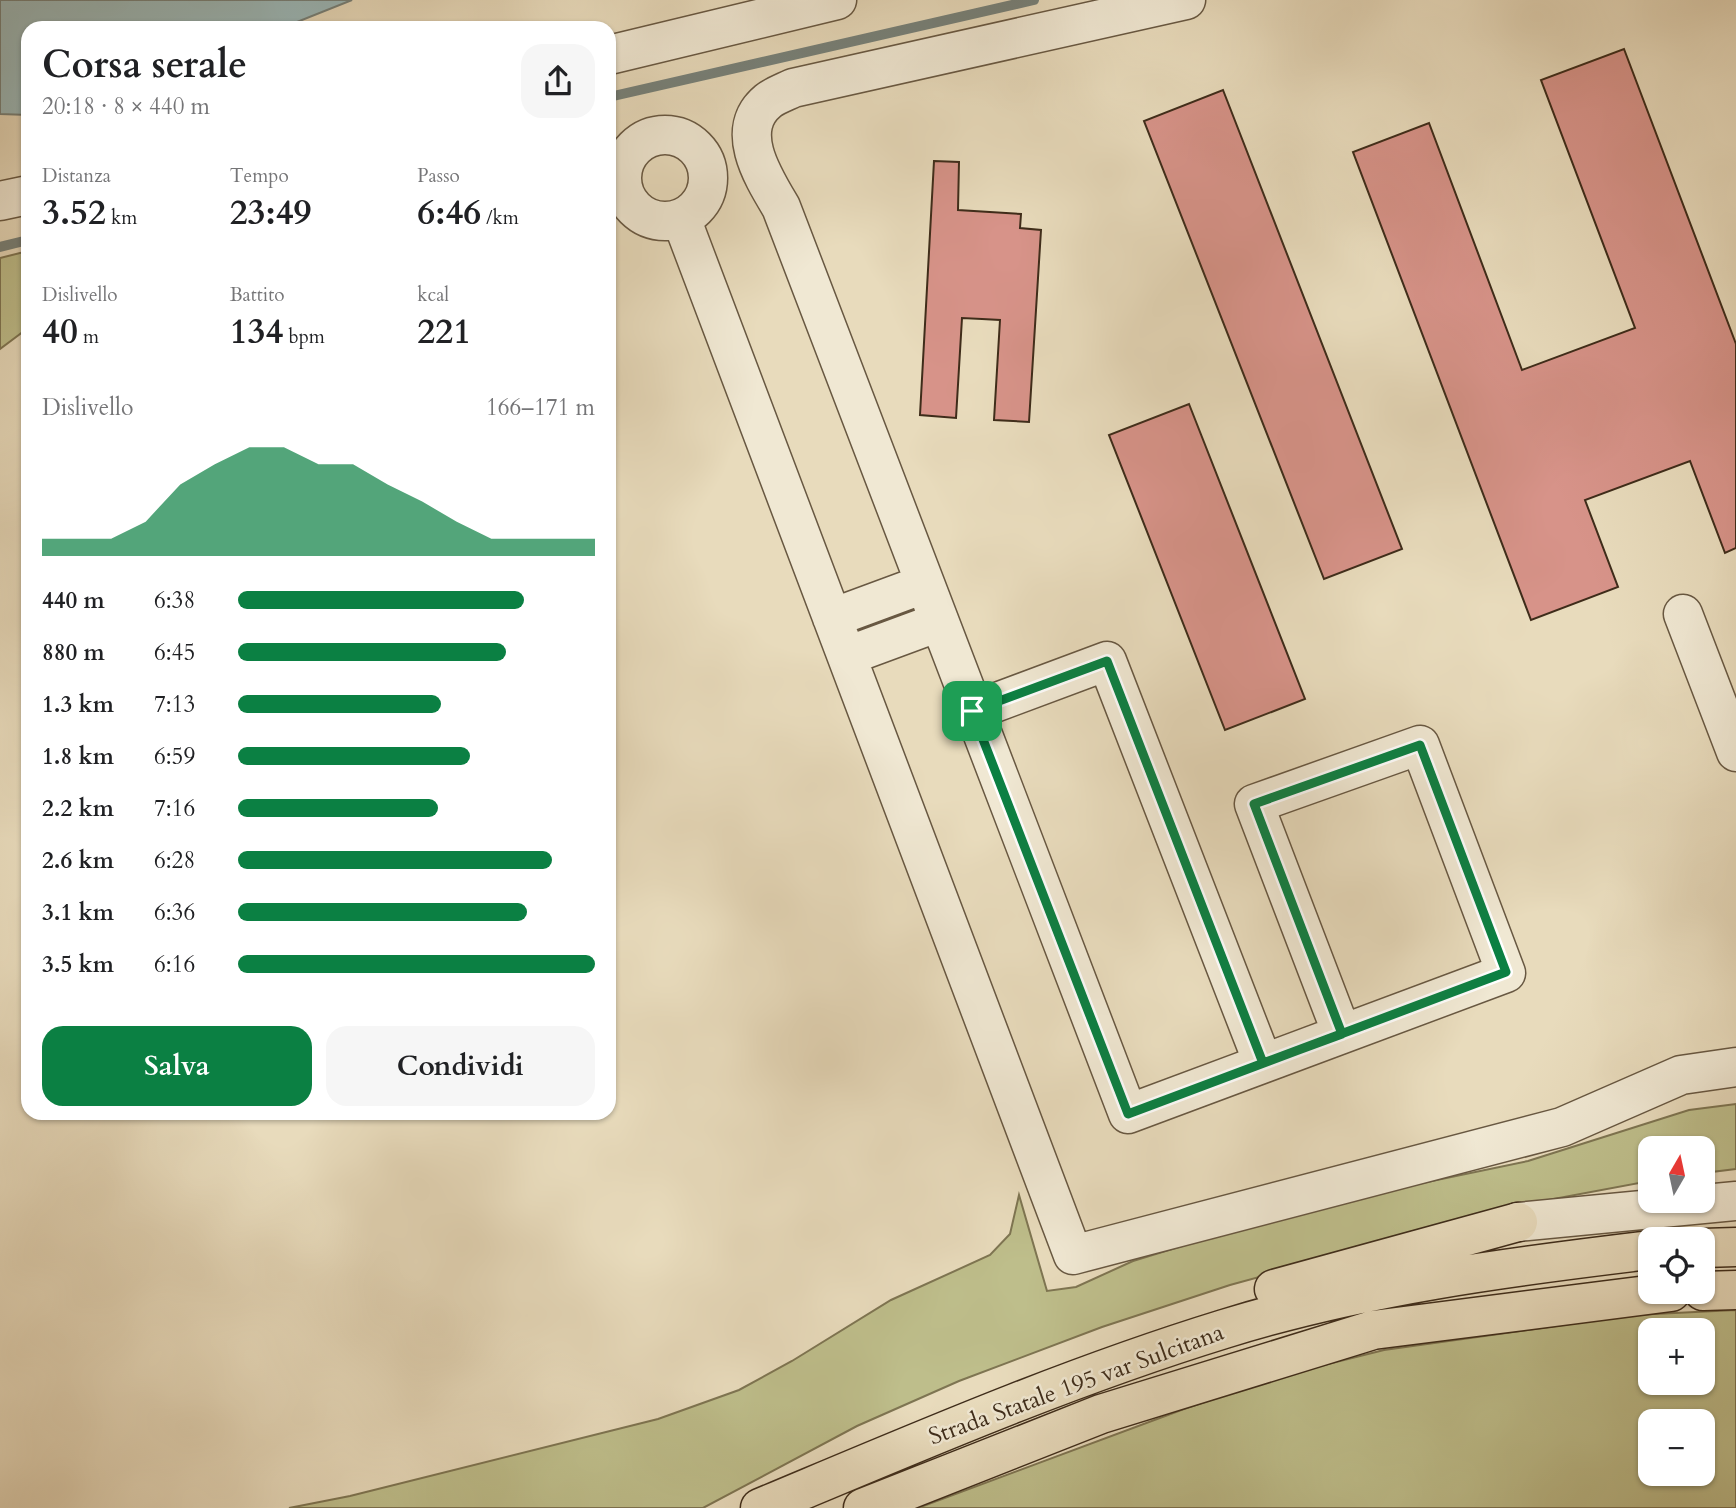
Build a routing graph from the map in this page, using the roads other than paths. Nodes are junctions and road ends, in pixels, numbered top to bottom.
1 (837, 0) edge
2 (1186, 0) edge
3 (616, 53) edge
4 (21, 196) edge
5 (0, 201) edge
6 (681, 218) dead end
7 (924, 584) junction
8 (1683, 614) dead end
9 (832, 618) junction
10 (939, 622) junction
11 (847, 656) junction
12 (972, 711) junction
13 (1736, 752) edge
14 (1342, 1034) junction
15 (1263, 1063) junction
16 (1736, 1067) edge
17 (1736, 1201) edge
18 (1518, 1222) joint
19 (1736, 1247) edge
20 (1715, 1248) edge
21 (1638, 1251) edge
22 (1736, 1290) edge
23 (1715, 1291) edge
24 (1638, 1296) edge
25 (1097, 1371) junction
26 (760, 1508) edge
27 (863, 1508) edge

1 - 3 street
2 - 7 street
4 - 5 street
6 - 9 street
7 - 9 street
7 - 10 street
8 - 13 street
9 - 11 street
10 - 11 street
10 - 12 street
11 - 16 street
12 - 15 street
12 - 15 street
14 - 14 street
14 - 15 street
17 - 18 street
18 - 25 highway
19 - 20 highway
21 - 25 highway, Strada Statale 195 var Sulcitana
22 - 23 highway
24 - 27 highway, Strada Statale 195 var Sulcitana
25 - 26 highway, Strada Statale 195 var Sulcitana

